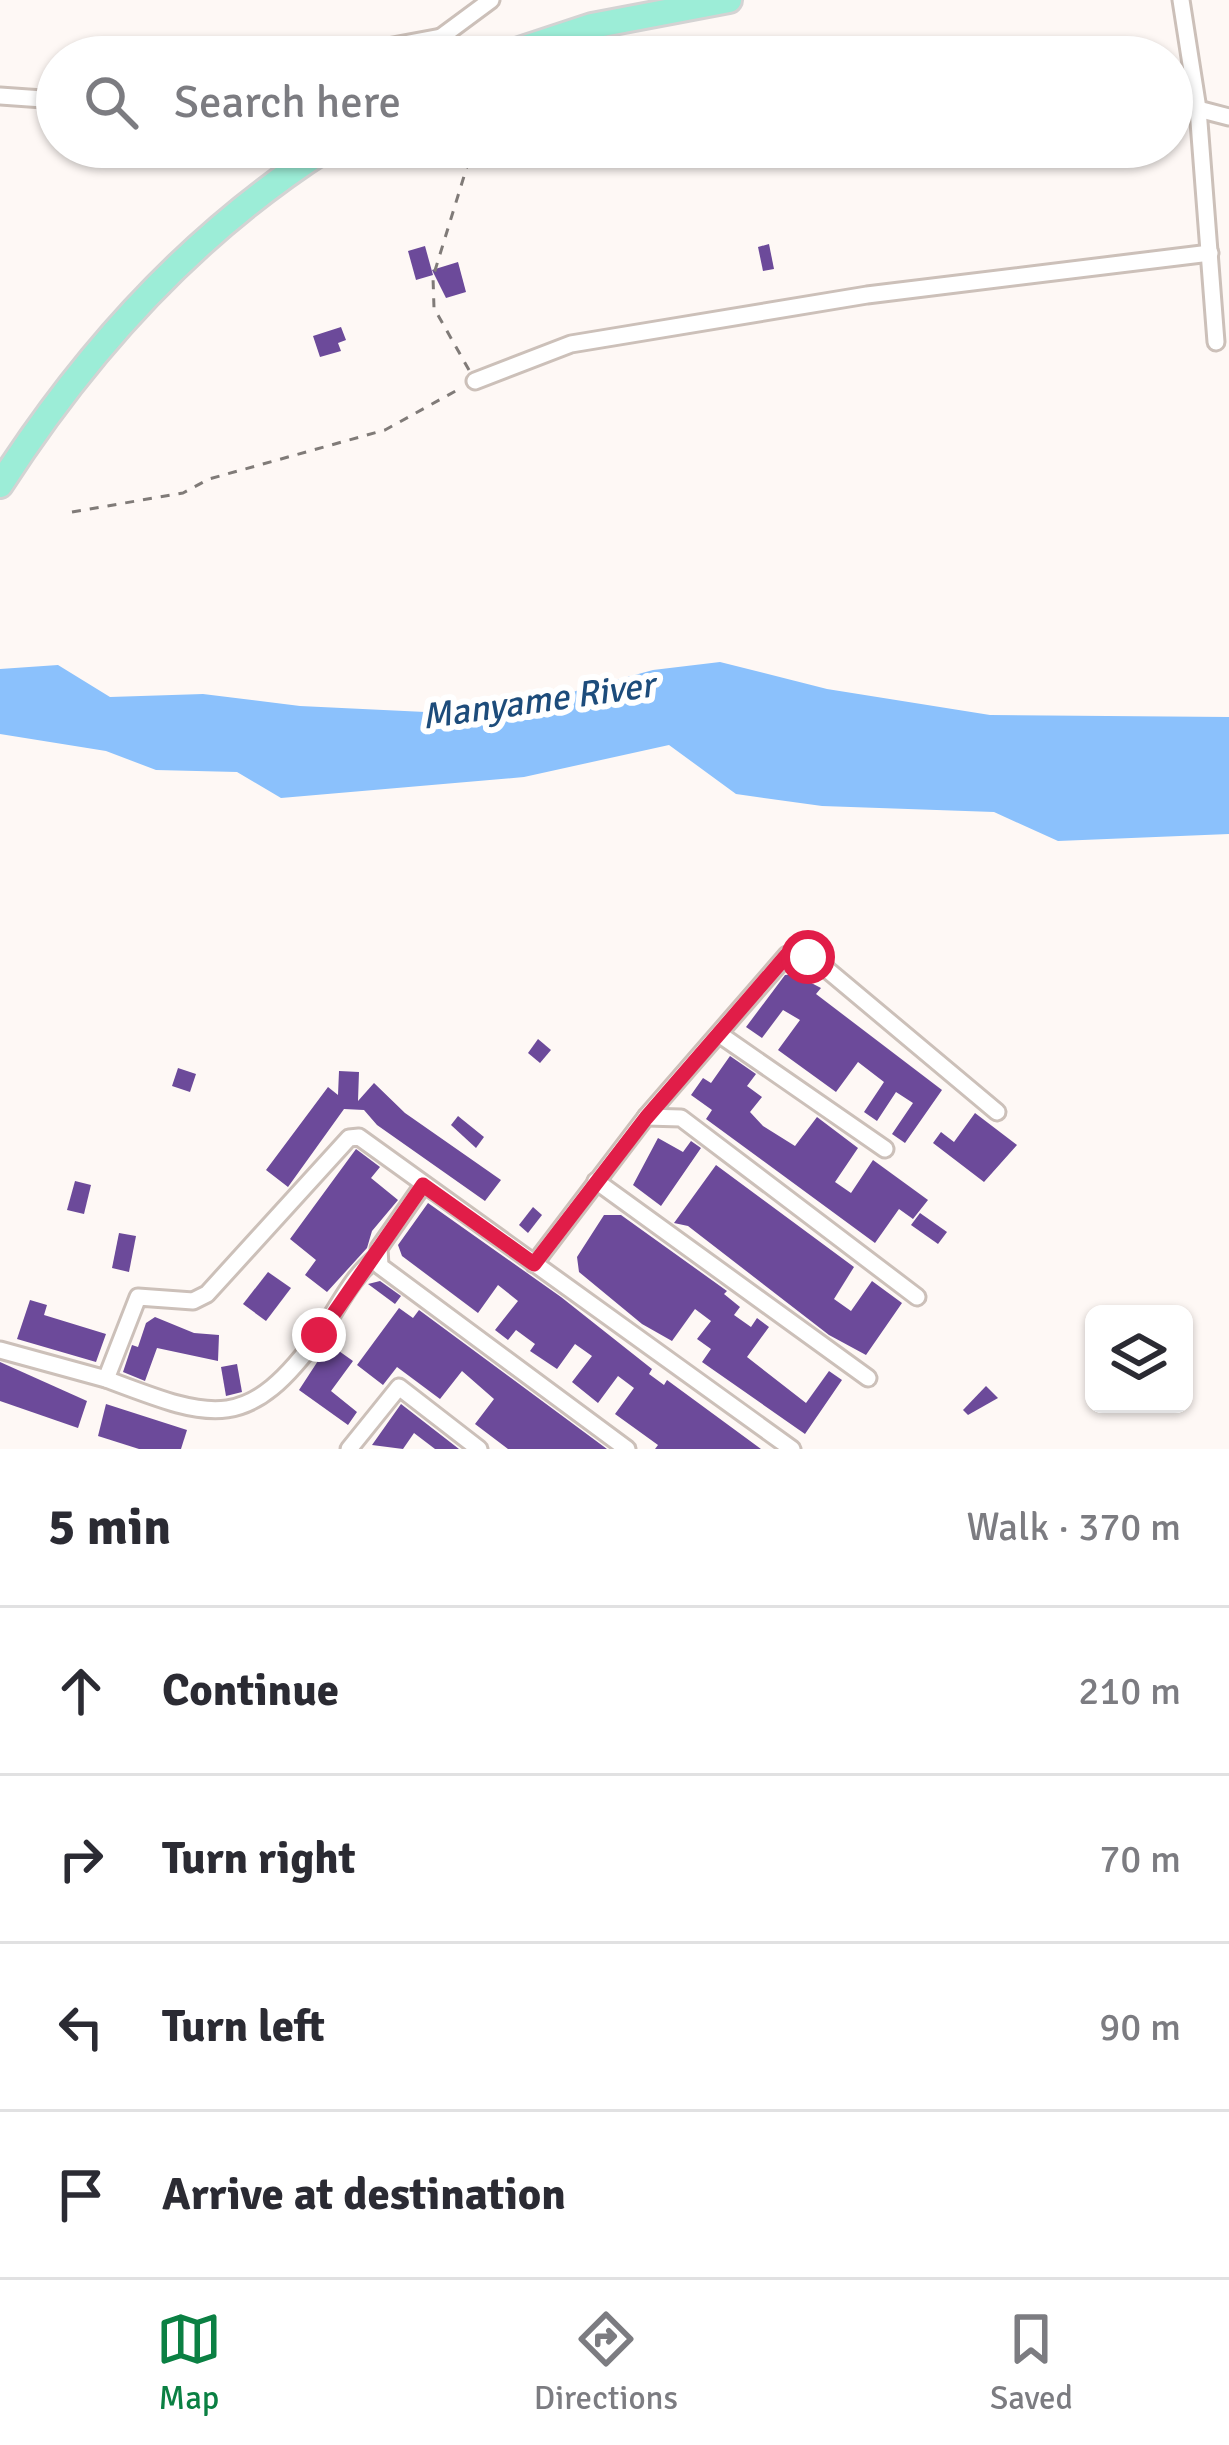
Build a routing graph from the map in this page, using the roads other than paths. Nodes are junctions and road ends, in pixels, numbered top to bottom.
1 (491, 0) edge
2 (729, 0) edge
3 (1181, 0) edge
4 (442, 36) edge
5 (562, 36) edge
6 (1187, 36) edge
7 (1193, 78) edge
8 (0, 96) edge
9 (36, 99) edge
10 (1198, 110) junction
11 (1229, 117) edge
12 (296, 168) edge
13 (1210, 253) junction
14 (1216, 342) dead end
15 (475, 381) road end
16 (0, 485) edge
17 (719, 1034) junction
18 (997, 1112) dead end
19 (646, 1118) junction
20 (885, 1149) dead end
21 (596, 1181) junction
22 (423, 1185) junction
23 (376, 1257) junction
24 (534, 1264) junction
25 (916, 1297) dead end
26 (0, 1350) edge
27 (868, 1378) dead end
28 (106, 1379) junction
29 (475, 1448) edge
30 (349, 1449) edge
31 (627, 1449) edge
32 (793, 1449) edge

1 - 4 street
2 - 5 main road
3 - 6 street
7 - 10 street
8 - 9 street
10 - 11 street
10 - 13 street
12 - 16 main road
13 - 14 street
13 - 15 street
17 - 18 street
17 - 19 street
17 - 20 street
19 - 21 street
19 - 25 street
21 - 24 street
21 - 27 street
22 - 23 street
22 - 24 street
22 - 28 street
23 - 28 street
23 - 31 street
24 - 32 street
26 - 28 street
29 - 30 street

